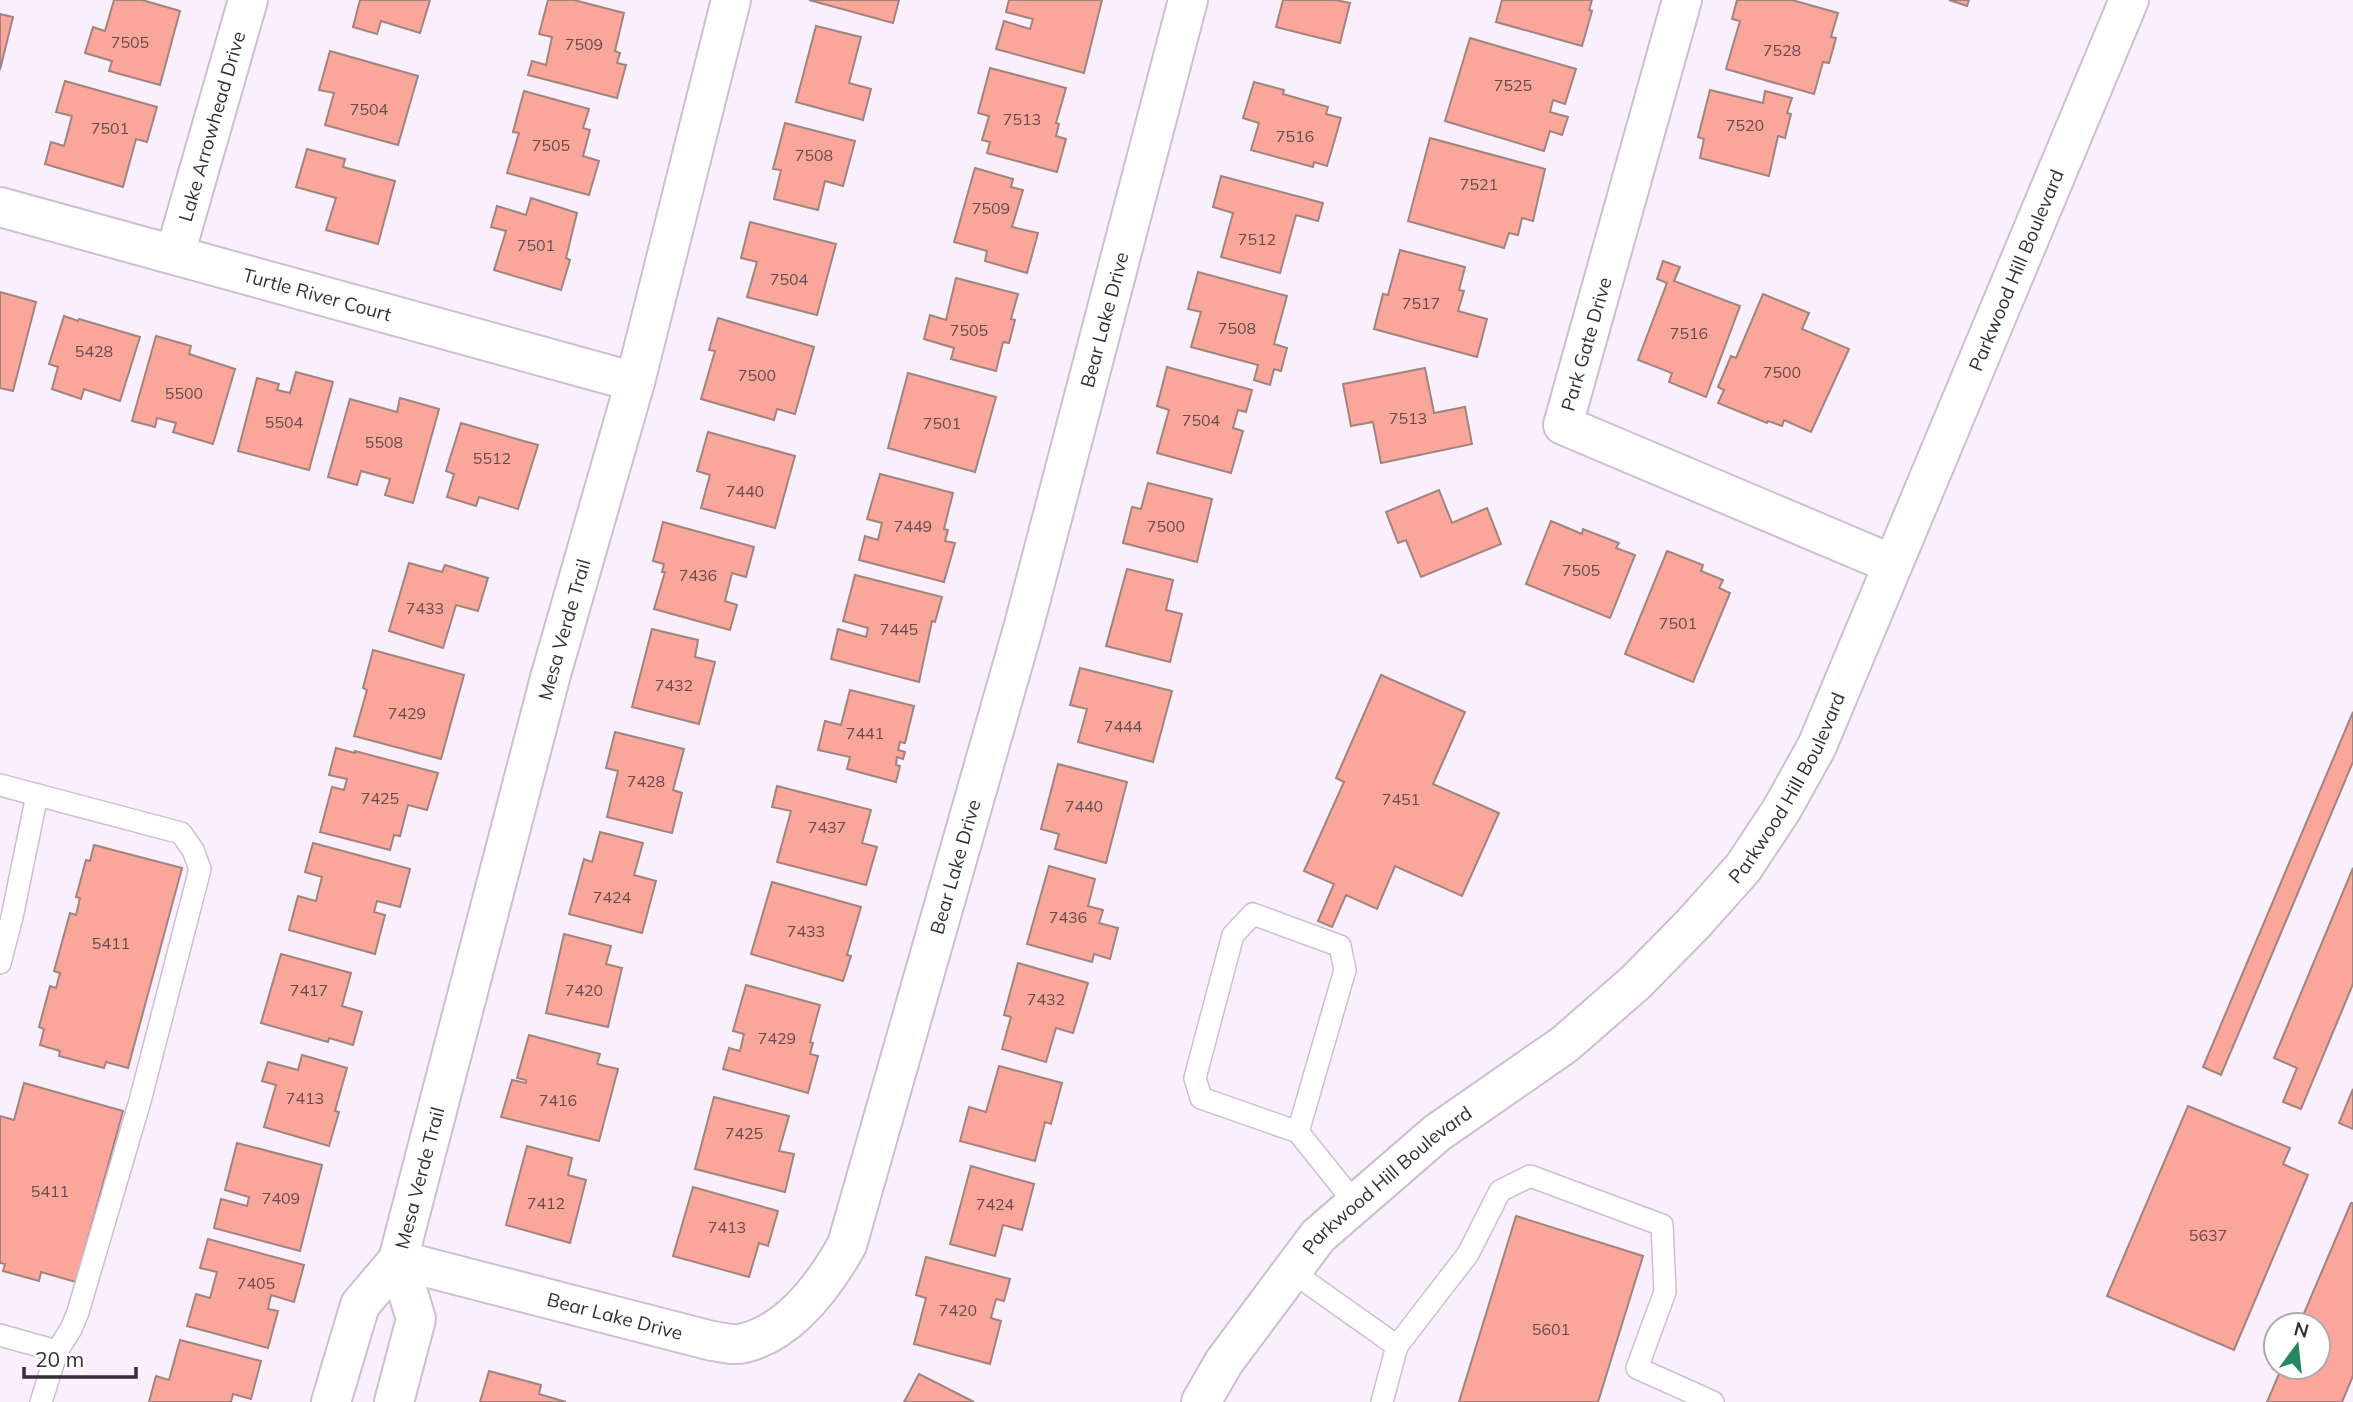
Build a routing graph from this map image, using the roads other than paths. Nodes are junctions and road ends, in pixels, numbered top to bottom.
1 (248, 0) edge
2 (731, 0) edge
3 (1188, 0) edge
4 (1682, 0) edge
5 (2129, 0) edge
6 (0, 207) edge
7 (175, 254) junction
8 (635, 382) junction
9 (1892, 564) junction
10 (0, 785) edge
11 (37, 795) junction
12 (0, 963) edge
13 (1298, 1132) junction
14 (1355, 1203) junction
15 (398, 1259) junction
16 (1292, 1271) junction
17 (0, 1335) edge
18 (1397, 1346) junction
19 (57, 1351) junction
20 (41, 1402) edge
21 (331, 1402) edge
22 (394, 1402) edge
23 (1201, 1402) edge
24 (1382, 1402) edge
25 (1713, 1402) edge

1 - 7 street, Lake Arrowhead Drive
2 - 8 street, Mesa Verde Trail
3 - 15 street, Bear Lake Drive
4 - 9 street, Park Gate Drive
5 - 9 street, Parkwood Hill Boulevard
6 - 7 street, Turtle River Court
7 - 8 street, Turtle River Court
8 - 15 street, Mesa Verde Trail
9 - 14 street, Parkwood Hill Boulevard
10 - 11 lane
11 - 12 lane
11 - 19 lane
13 - 13 lane
13 - 14 lane
14 - 16 street, Parkwood Hill Boulevard
15 - 21 street, Mesa Verde Trail
15 - 22 street, Mesa Verde Trail
16 - 18 lane
16 - 23 street, Parkwood Hill Boulevard
17 - 19 lane
18 - 24 lane
18 - 25 lane
19 - 20 lane

